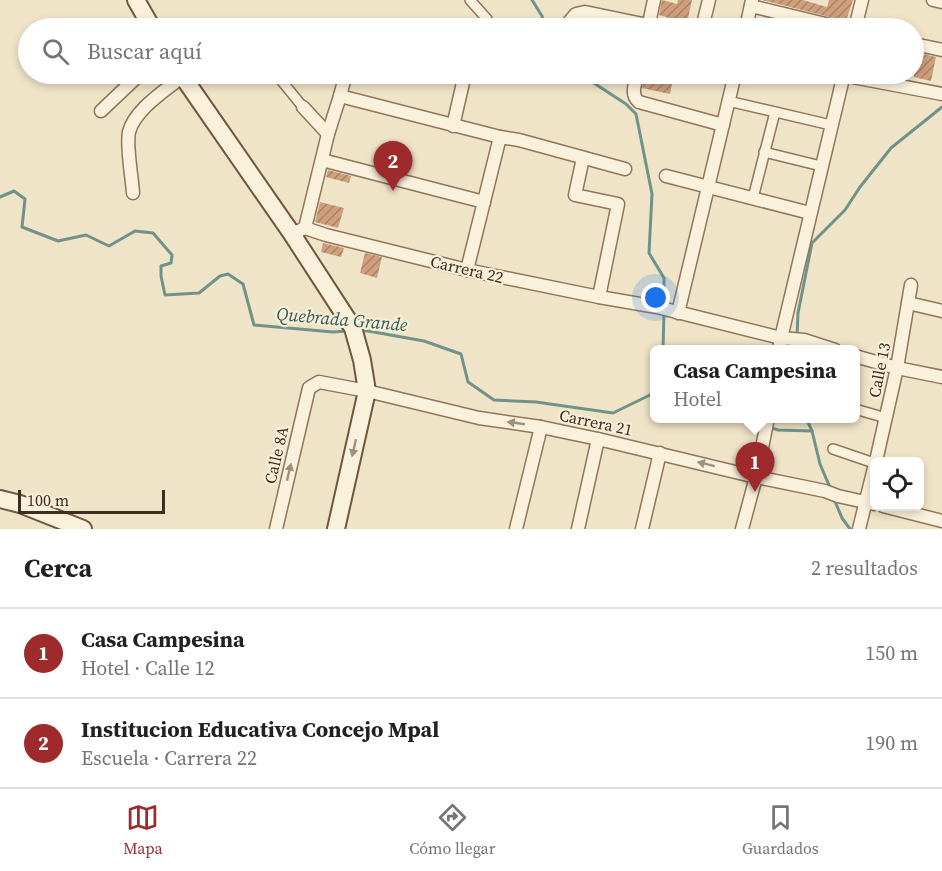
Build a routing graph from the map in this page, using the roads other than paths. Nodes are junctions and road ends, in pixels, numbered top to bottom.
1 (136, 0) edge
2 (470, 0) edge
3 (654, 0) edge
4 (709, 0) edge
5 (862, 0) edge
6 (933, 0) edge
7 (942, 2) edge
8 (752, 3) edge
9 (146, 18) edge
10 (487, 18) edge
11 (573, 18) edge
12 (610, 18) edge
13 (650, 18) edge
14 (704, 18) edge
15 (748, 18) edge
16 (806, 18) edge
17 (858, 18) edge
18 (924, 46) edge
19 (942, 50) edge
20 (129, 84) edge
21 (172, 84) edge
22 (189, 84) edge
23 (284, 84) edge
24 (343, 84) edge
25 (463, 84) edge
26 (635, 84) edge
27 (732, 84) edge
28 (839, 84) edge
29 (892, 84) edge
30 (942, 94) edge
31 (340, 96) junction
32 (728, 101) junction
33 (303, 107) joint
34 (101, 111) dead end
35 (775, 112) junction
36 (723, 125) junction
37 (831, 125) junction
38 (453, 126) junction
39 (328, 134) junction
40 (500, 137) junction
41 (764, 152) junction
42 (583, 158) junction
43 (322, 160) junction
44 (821, 166) junction
45 (625, 169) dead end
46 (666, 176) dead end
47 (708, 187) junction
48 (134, 193) dead end
49 (753, 198) junction
50 (484, 202) junction
51 (810, 213) junction
52 (299, 231) junction
53 (467, 270) junction
54 (911, 285) dead end
55 (599, 297) junction
56 (908, 303) junction
57 (942, 311) edge
58 (674, 312) junction
59 (780, 344) edge
60 (817, 345) edge
61 (860, 357) edge
62 (897, 368) junction
63 (942, 376) edge
64 (309, 388) joint
65 (367, 391) junction
66 (860, 410) edge
67 (886, 418) junction
68 (767, 423) edge
69 (541, 427) junction
70 (598, 438) junction
71 (833, 449) dead end
72 (660, 453) junction
73 (876, 457) edge
74 (870, 460) edge
75 (756, 477) junction
76 (0, 500) edge
77 (870, 503) edge
78 (870, 505) edge
79 (900, 511) edge
80 (942, 521) edge
81 (83, 529) edge
82 (276, 529) edge
83 (336, 529) edge
84 (516, 529) edge
85 (578, 529) edge
86 (642, 529) edge
87 (742, 529) edge
88 (859, 529) edge

1 - 9 main road
2 - 10 street
3 - 13 street
4 - 14 street
5 - 17 street
6 - 7 street
8 - 15 street
8 - 16 street
11 - 12 street
18 - 19 street
20 - 34 street
21 - 48 street
22 - 52 main road
23 - 33 street
24 - 31 street
25 - 38 street
26 - 36 street
27 - 32 street
28 - 37 street
29 - 30 street
31 - 38 street
31 - 39 street
32 - 35 street
32 - 36 street
33 - 39 street
35 - 37 street
35 - 41 street
36 - 47 street
37 - 44 street
38 - 40 street
39 - 43 street
40 - 42 street
40 - 50 street
41 - 44 street
41 - 49 street
42 - 45 street
42 - 55 street
43 - 50 street
43 - 52 street
44 - 51 street
46 - 47 street
47 - 49 street
47 - 58 street
49 - 51 street
50 - 53 street
51 - 59 street
52 - 53 street, Carrera 22
52 - 65 main road
53 - 55 street, Carrera 22
54 - 56 street, Calle 13
55 - 58 street, Carrera 22
56 - 57 street
56 - 62 street, Calle 13
58 - 59 street, Carrera 22
59 - 60 street, Carrera 22
61 - 62 street
62 - 63 street
62 - 67 street, Calle 13
64 - 65 street, Carrera 21
82 -> 64 street, Calle 8A
69 -> 65 street, Carrera 21
65 -> 83 main road
66 - 67 street
67 - 73 street, Calle 13
68 - 75 street
69 - 70 street, Carrera 21
69 - 84 street
70 - 72 street, Carrera 21
70 - 85 street
71 - 74 street
75 -> 72 street, Carrera 21
72 - 86 street
75 - 77 street, Carrera 21
75 - 87 street
76 - 81 main road
78 - 88 street
79 - 80 street

